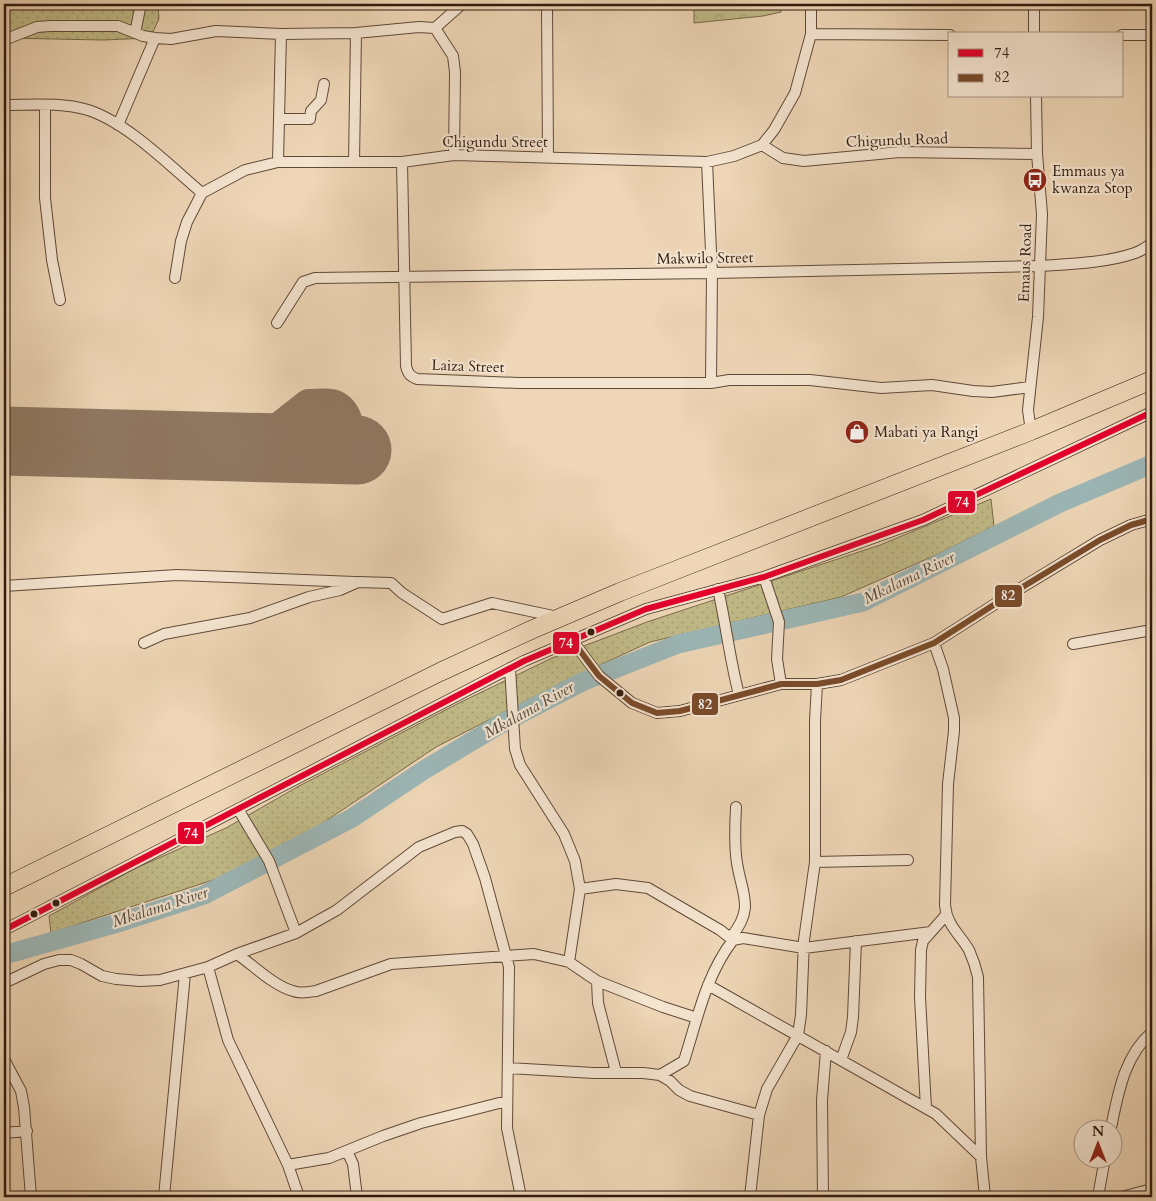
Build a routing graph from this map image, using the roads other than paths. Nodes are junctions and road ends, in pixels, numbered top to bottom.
1 (142, 4) edge
2 (462, 4) edge
3 (547, 4) edge
4 (811, 4) edge
5 (1034, 4) edge
6 (435, 28) junction
7 (135, 32) junction
8 (1034, 32) edge
9 (356, 33) junction
10 (281, 34) junction
11 (811, 34) junction
12 (948, 35) edge
13 (1124, 35) edge
14 (1152, 35) edge
15 (155, 38) junction
16 (4, 40) edge
17 (324, 84) dead end
18 (1036, 98) edge
19 (4, 105) edge
20 (45, 105) junction
21 (279, 119) junction
22 (118, 126) junction
23 (762, 145) junction
24 (1037, 154) junction
25 (454, 155) junction
26 (548, 157) junction
27 (278, 162) junction
28 (354, 162) junction
29 (402, 162) junction
30 (707, 162) junction
31 (202, 193) junction
32 (1152, 244) edge
33 (1040, 266) junction
34 (712, 273) junction
35 (405, 277) junction
36 (175, 278) dead end
37 (60, 300) dead end
38 (277, 322) dead end
39 (1152, 380) edge
40 (711, 383) junction
41 (1030, 387) junction
42 (1152, 412) edge
43 (1031, 431) junction
44 (1152, 519) edge
45 (764, 577) junction
46 (358, 582) junction
47 (4, 586) edge
48 (718, 589) junction
49 (560, 617) junction
50 (1152, 630) edge
51 (572, 640) junction
52 (144, 642) dead end
53 (934, 643) junction
54 (1073, 644) dead end
55 (510, 668) junction
56 (782, 684) junction
57 (817, 684) junction
58 (739, 695) junction
59 (736, 807) dead end
60 (238, 809) junction
61 (908, 860) dead end
62 (815, 862) junction
63 (7, 884) edge
64 (580, 889) junction
65 (946, 915) junction
66 (4, 930) edge
67 (931, 932) junction
68 (296, 933) junction
69 (732, 938) junction
70 (856, 941) junction
71 (804, 948) junction
72 (237, 954) junction
73 (507, 956) junction
74 (569, 962) junction
75 (208, 967) junction
76 (185, 974) junction
77 (597, 981) junction
78 (4, 983) edge
79 (708, 985) junction
80 (697, 1018) junction
81 (1152, 1032) edge
82 (798, 1035) junction
83 (826, 1051) junction
84 (4, 1060) edge
85 (841, 1060) junction
86 (508, 1068) junction
87 (616, 1072) junction
88 (660, 1075) junction
89 (507, 1101) junction
90 (926, 1108) junction
91 (759, 1115) junction
92 (1113, 1118) edge
93 (27, 1131) junction
94 (4, 1132) edge
95 (347, 1151) junction
96 (981, 1157) junction
97 (288, 1165) junction
98 (1103, 1168) edge
99 (1152, 1189) edge
100 (31, 1197) edge
101 (164, 1197) edge
102 (299, 1197) edge
103 (357, 1197) edge
104 (521, 1197) edge
105 (750, 1197) edge
106 (823, 1197) edge
107 (985, 1197) edge
108 (1098, 1197) edge
109 (1121, 1197) edge

1 - 7 street
2 - 6 street
3 - 26 street
4 - 11 street
5 - 8 street
6 - 9 street
6 - 25 street
7 - 15 street
7 - 16 street
9 - 10 street
9 - 28 street
10 - 15 street
10 - 21 street
11 - 12 street
11 - 23 street
13 - 14 street
15 - 22 street
17 - 21 street
18 - 24 street, Emaus Road
19 - 20 street
20 - 22 street
20 - 37 street
21 - 27 street
22 - 31 street
23 - 24 street, Chigundu Road
23 - 30 street, Chigundu Street
24 - 33 street, Emaus Road
25 - 26 street, Chigundu Street
25 - 29 street, Chigundu Street
26 - 30 street, Chigundu Street
27 - 28 street, Chigundu Street
27 - 31 street, Chigundu Street
28 - 29 street, Chigundu Street
29 - 35 street, Laiza Street
30 - 34 street
31 - 36 street
32 - 33 street, Makwilo Street
33 - 34 street, Makwilo Street
33 - 41 street, Emaus Road
34 - 35 street, Makwilo Street
34 - 40 street
35 - 38 street, Makwilo Street
35 - 40 street, Laiza Street
39 - 43 highway
40 - 41 street, Laiza Street
41 - 43 street, Emaus Road
42 - 45 street
43 - 49 highway
44 - 53 street
45 - 48 street
45 - 56 street
46 - 47 street
46 - 49 street
46 - 52 street
48 - 51 street
48 - 58 street
49 - 63 highway
50 - 54 street
51 - 55 street
51 - 58 street
53 - 57 street
53 - 65 street
55 - 60 street
55 - 64 street
56 - 57 street
56 - 58 street
57 - 62 street
59 - 69 street
60 - 66 street
60 - 68 street
61 - 62 street
62 - 71 street
64 - 69 street
64 - 74 street
65 - 67 street
65 - 96 street
67 - 70 street
67 - 90 street
68 - 72 street
68 - 73 street
69 - 71 street
69 - 79 street
70 - 71 street
70 - 85 street
71 - 82 street
72 - 73 street
72 - 75 street
73 - 74 street
73 - 86 street
74 - 77 street
75 - 76 street
75 - 97 street
76 - 78 street
76 - 101 street
77 - 80 street
77 - 87 street
79 - 80 street
79 - 82 street
80 - 88 street
81 - 92 street
82 - 83 street
82 - 91 street
83 - 85 street
83 - 106 street
84 - 93 street
85 - 90 street
86 - 87 street
86 - 89 street
87 - 88 street
88 - 91 street
89 - 95 street
89 - 104 street
90 - 96 street
91 - 105 street
93 - 94 street
93 - 100 street
95 - 97 street
95 - 103 street
96 - 107 street
97 - 102 street
98 - 108 street
99 - 109 street

